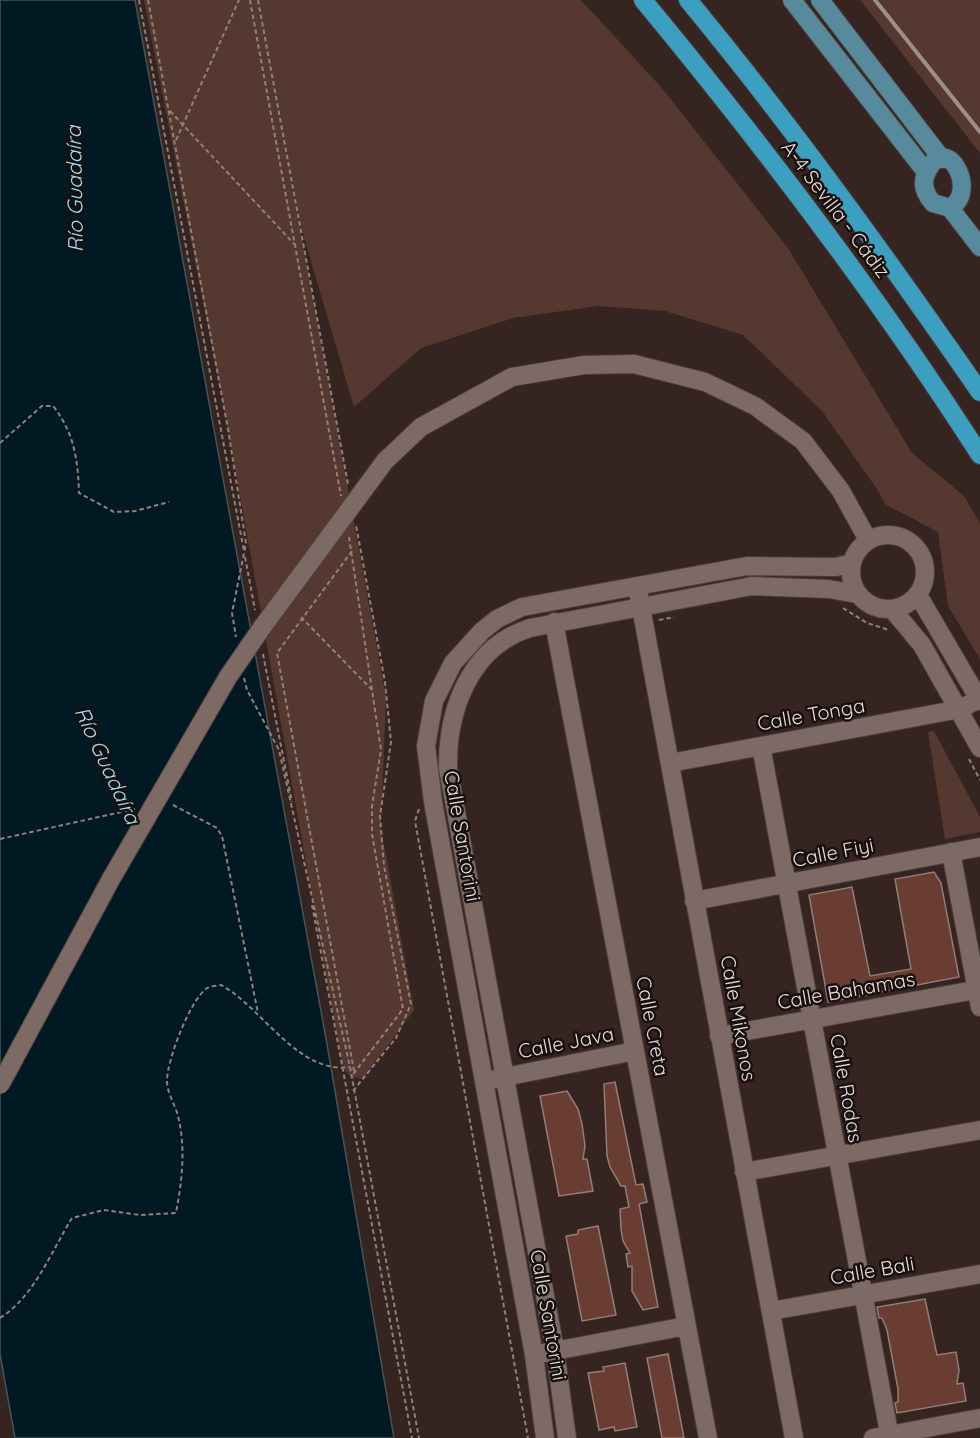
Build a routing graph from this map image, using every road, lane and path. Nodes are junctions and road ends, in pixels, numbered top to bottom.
1 (139, 0) edge
2 (148, 0) edge
3 (239, 0) edge
4 (258, 0) edge
5 (643, 0) edge
6 (688, 0) edge
7 (792, 0) edge
8 (820, 0) edge
9 (170, 110) junction
10 (183, 124) junction
11 (175, 142) junction
12 (942, 159) junction
13 (926, 172) junction
14 (950, 208) junction
15 (297, 247) dead end
16 (980, 247) edge
17 (980, 392) edge
18 (0, 443) edge
19 (980, 455) edge
20 (169, 502) dead end
21 (352, 504) junction
22 (868, 540) junction
23 (352, 551) dead end
24 (852, 563) junction
25 (638, 586) junction
26 (857, 594) junction
27 (918, 595) junction
28 (839, 606) dead end
29 (892, 609) junction
30 (255, 610) dead end
31 (643, 615) junction
32 (301, 617) junction
33 (678, 617) dead end
34 (554, 622) junction
35 (894, 634) dead end
36 (261, 637) junction
37 (238, 646) dead end
38 (242, 668) dead end
39 (373, 691) dead end
40 (980, 700) edge
41 (960, 709) junction
42 (761, 746) junction
43 (972, 750) edge
44 (670, 763) junction
45 (980, 780) edge
46 (421, 802) dead end
47 (171, 804) dead end
48 (117, 812) dead end
49 (0, 839) edge
50 (980, 847) edge
51 (951, 852) junction
52 (787, 883) junction
53 (694, 901) junction
54 (979, 995) edge
55 (258, 1016) junction
56 (812, 1019) junction
57 (719, 1036) junction
58 (635, 1051) junction
59 (350, 1067) junction
60 (343, 1068) junction
61 (355, 1072) dead end
62 (505, 1077) junction
63 (484, 1081) junction
64 (0, 1085) edge
65 (353, 1092) junction
66 (980, 1131) edge
67 (836, 1156) junction
68 (744, 1172) junction
69 (980, 1274) edge
70 (863, 1295) junction
71 (771, 1311) junction
72 (0, 1318) edge
73 (686, 1326) junction
74 (555, 1350) junction
75 (534, 1355) junction
76 (980, 1418) edge
77 (884, 1437) edge
78 (412, 1438) edge
79 (419, 1438) edge
80 (528, 1438) edge
81 (545, 1438) edge
82 (567, 1438) edge
83 (708, 1438) edge
84 (794, 1438) edge

1 - 30 path
2 - 9 path
3 - 10 path
4 - 21 path
5 - 19 highway, A-4 Sevilla - Cádiz
6 - 17 highway, A-4 Sevilla - Cádiz
7 - 13 main road
8 - 12 main road
9 - 10 path
9 - 11 path
10 - 11 path
10 - 15 path
11 - 37 path
12 - 13 main road
12 - 14 main road
13 - 14 main road
14 - 16 main road
18 - 20 path
21 - 22 street
21 - 36 street
21 - 65 path
22 - 24 street
22 - 27 street
23 - 32 path
24 - 25 street, Calle Santorini
24 - 26 street
25 - 31 street, Calle Mikonos
25 - 63 street, Calle Santorini
26 - 29 street
26 - 31 street, Calle Santorini
27 - 29 street
27 - 40 street
28 - 35 path
29 - 41 street
31 - 33 path
31 - 34 street, Calle Santorini
31 - 44 street, Calle Mikonos
32 - 39 path
32 - 61 path
34 - 58 street, Calle Creta
34 - 62 street, Calle Santorini
36 - 60 path
36 - 64 street, bridge
38 - 59 path
40 - 41 street, Calle Tonga
41 - 42 street, Calle Tonga
41 - 43 street
42 - 44 street, Calle Tonga
42 - 52 street, Calle Rodas
43 - 45 path
44 - 53 street, Calle Mikonos
46 - 80 path
47 - 55 path
48 - 49 path
50 - 51 street, Calle Fiyi
51 - 52 street, Calle Fiyi
51 - 54 street
52 - 53 street, Calle Fiyi
52 - 56 street, Calle Rodas
53 - 57 street, Calle Mikonos
54 - 56 street, Calle Bahamas
55 - 60 path
55 - 72 path
56 - 57 street, Calle Bahamas
56 - 67 street, Calle Rodas
57 - 68 street, Calle Mikonos
58 - 62 street, Calle Java
58 - 73 street, Calle Creta
59 - 60 path
59 - 65 path
60 - 78 path
62 - 63 street, Calle Java
62 - 74 street, Calle Santorini
63 - 75 street, Calle Santorini
65 - 79 path
66 - 67 street
67 - 68 street
67 - 70 street, Calle Rodas
68 - 71 street, Calle Mikonos
69 - 70 street, Calle Bali
70 - 71 street, Calle Bali
70 - 77 street, Calle Rodas
71 - 84 street, Calle Mikonos
73 - 74 street
73 - 83 street, Calle Creta
74 - 75 street
74 - 82 street, Calle Santorini
75 - 81 street, Calle Santorini
76 - 77 street

